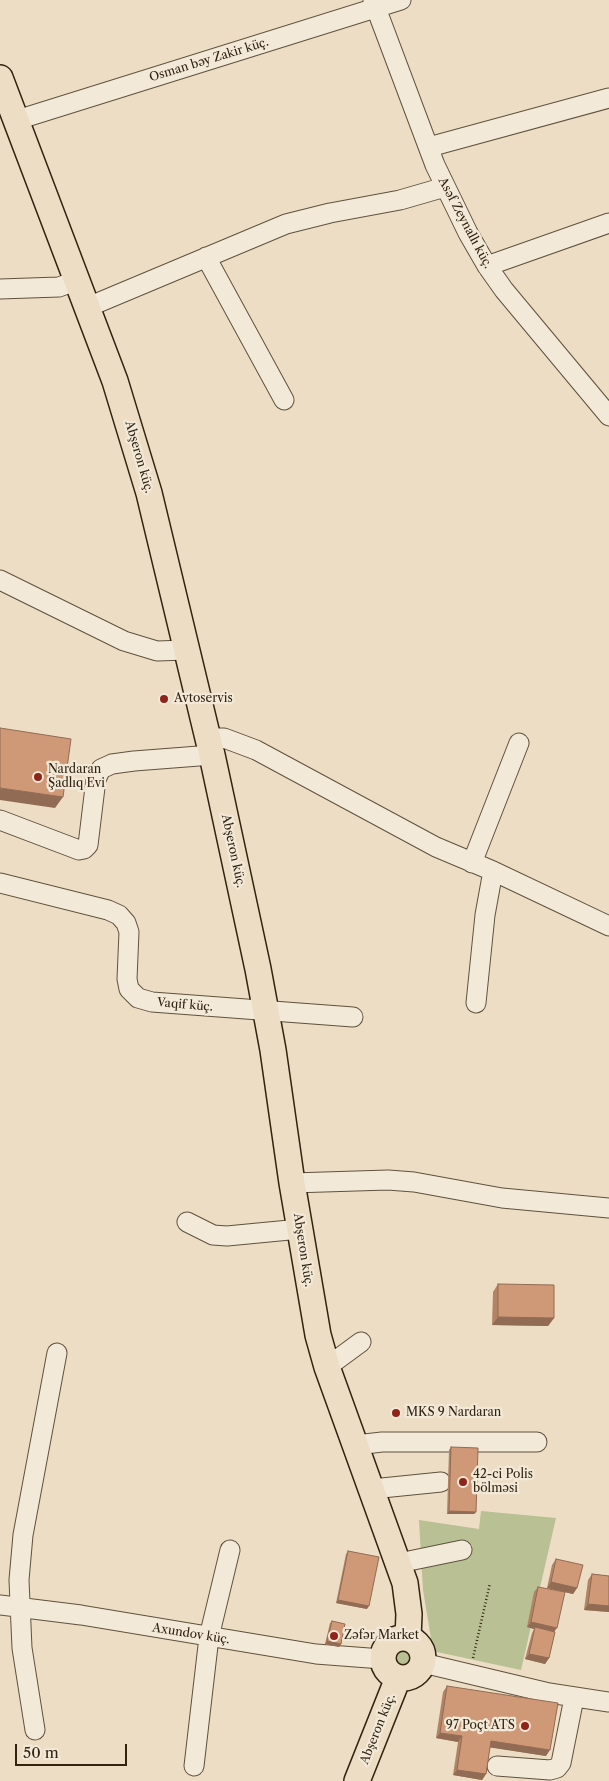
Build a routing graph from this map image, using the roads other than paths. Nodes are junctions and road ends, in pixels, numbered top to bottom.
1 (401, 0) edge
2 (374, 4) edge
3 (0, 78) edge
4 (609, 98) edge
5 (16, 120) junction
6 (429, 147) junction
7 (445, 187) junction
8 (609, 223) edge
9 (206, 257) junction
10 (487, 266) junction
11 (78, 280) junction
12 (0, 290) edge
13 (88, 307) junction
14 (284, 400) dead end
15 (608, 414) edge
16 (0, 581) edge
17 (187, 650) junction
18 (519, 743) dead end
19 (210, 746) junction
20 (0, 820) edge
21 (472, 863) junction
22 (493, 871) junction
23 (0, 883) edge
24 (609, 926) edge
25 (476, 1003) dead end
26 (266, 1011) junction
27 (353, 1017) dead end
28 (292, 1182) junction
29 (609, 1208) edge
30 (187, 1222) dead end
31 (300, 1229) junction
32 (361, 1342) dead end
33 (57, 1353) dead end
34 (327, 1366) junction
35 (537, 1442) dead end
36 (356, 1445) junction
37 (441, 1482) dead end
38 (372, 1489) junction
39 (230, 1550) dead end
40 (462, 1550) dead end
41 (400, 1563) junction
42 (0, 1605) edge
43 (19, 1608) junction
44 (209, 1637) junction
45 (408, 1638) junction
46 (423, 1663) junction
47 (390, 1668) junction
48 (574, 1698) junction
49 (609, 1702) edge
50 (35, 1730) dead end
51 (194, 1766) dead end
52 (497, 1766) dead end
53 (357, 1781) edge

1 - 2 street, Osman bəy Zakir küç.
2 - 5 street, Osman bəy Zakir küç.
2 - 6 street, Asəf Zeynallı küç.
3 - 5 main road, Abşeron küç.
4 - 6 street
5 - 11 main road, Abşeron küç.
6 - 7 street, Asəf Zeynallı küç.
7 - 9 street
7 - 10 street, Asəf Zeynallı küç.
8 - 10 street
9 - 13 street
9 - 14 street
10 - 15 street, Asəf Zeynallı küç.
11 - 12 street
11 - 13 main road, Abşeron küç.
13 - 17 main road, Abşeron küç.
16 - 17 street
17 - 19 main road, Abşeron küç.
18 - 21 street
19 - 20 street
19 - 21 street
19 - 26 main road, Abşeron küç.
21 - 22 street
22 - 24 street
22 - 25 street
23 - 26 street, Vaqif küç.
26 - 27 street, Vaqif küç.
26 - 28 main road, Abşeron küç.
28 - 29 street
28 - 31 main road, Abşeron küç.
30 - 31 street
31 - 34 main road, Abşeron küç.
32 - 34 street
33 - 43 street
34 - 36 main road, Abşeron küç.
35 - 36 street
36 - 38 main road, Abşeron küç.
37 - 38 street
38 - 41 main road, Abşeron küç.
39 - 44 street
40 - 41 street
41 - 45 main road, Abşeron küç.
42 - 43 street, Axundov küç.
43 - 44 street, Axundov küç.
43 - 50 street
44 - 47 street, Axundov küç.
44 - 51 street
45 - 46 main road
45 - 47 main road
46 - 47 main road
46 - 48 street
47 - 53 main road, Abşeron küç.
48 - 49 street
48 - 52 street

